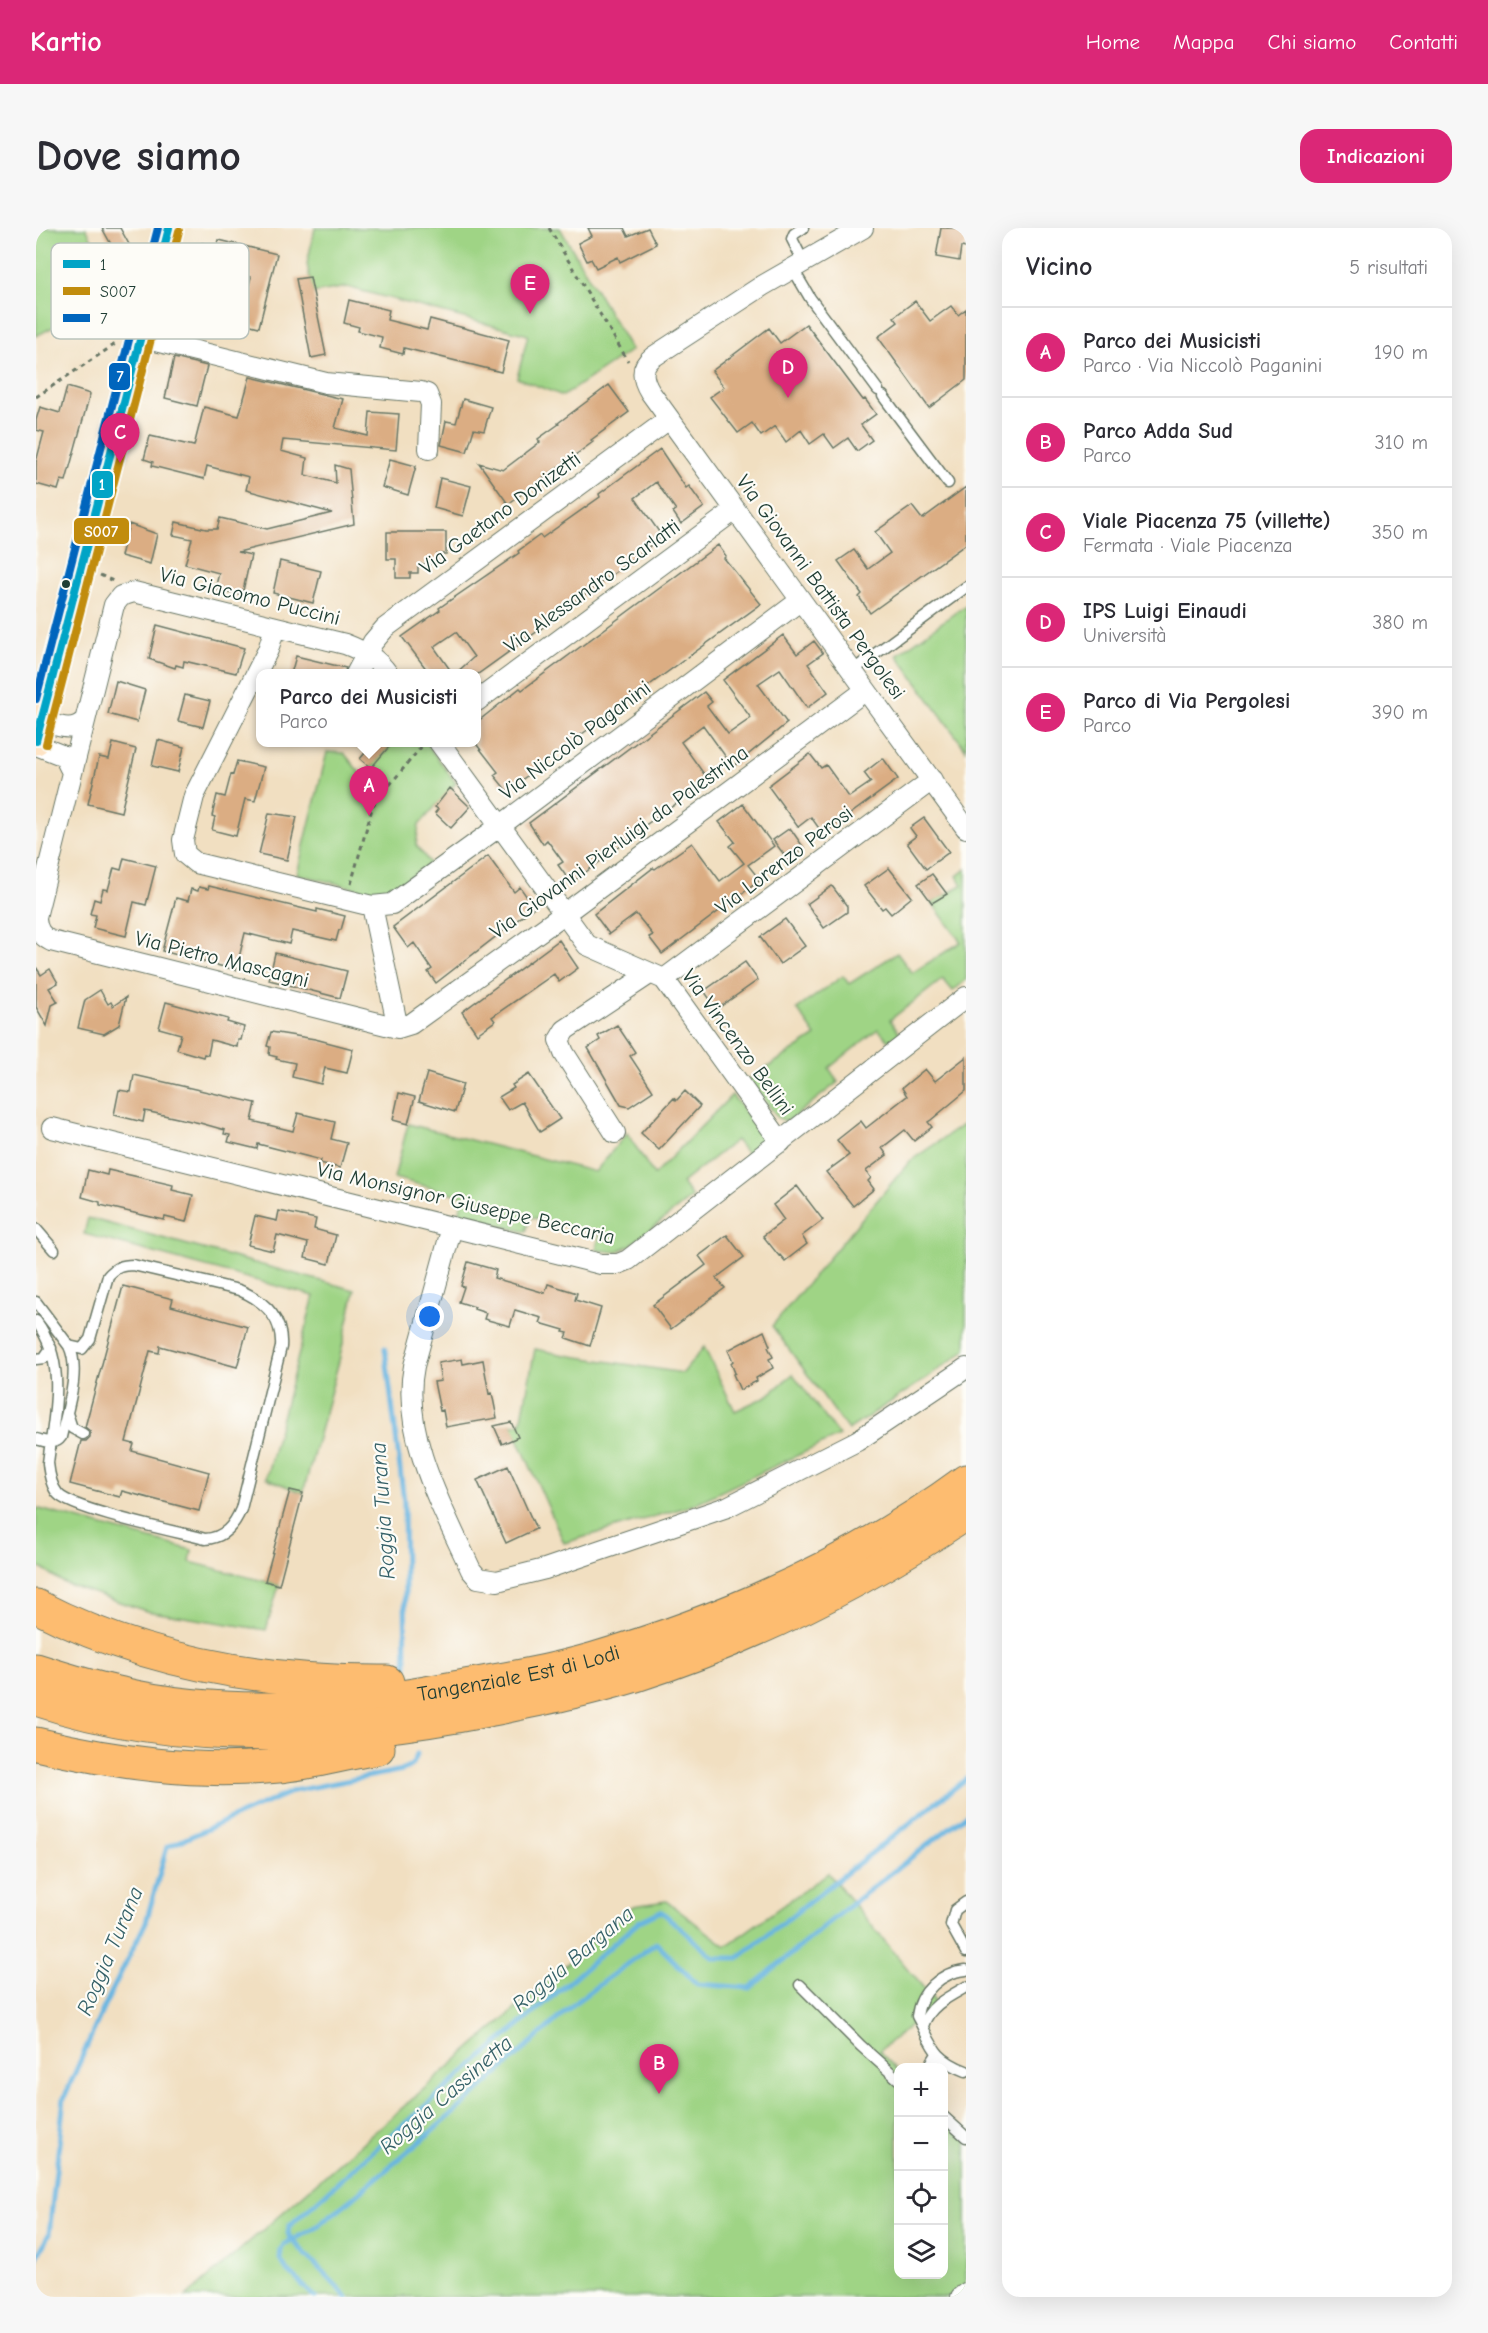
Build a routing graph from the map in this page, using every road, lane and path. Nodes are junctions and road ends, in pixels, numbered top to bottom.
1 (169, 228) edge
2 (549, 228) edge
3 (802, 228) edge
4 (863, 228) edge
5 (164, 243) edge
6 (798, 266) junction
7 (129, 339) edge
8 (131, 339) edge
9 (135, 339) edge
10 (643, 373) junction
11 (36, 397) edge
12 (669, 419) junction
13 (429, 450) dead end
14 (948, 483) dead end
15 (735, 510) junction
16 (82, 566) junction
17 (966, 586) edge
18 (121, 596) junction
19 (801, 600) junction
20 (275, 627) junction
21 (366, 653) junction
22 (258, 669) edge
23 (358, 669) edge
24 (384, 669) edge
25 (852, 671) junction
26 (256, 674) edge
27 (866, 690) junction
28 (481, 697) edge
29 (85, 720) junction
30 (38, 736) edge
31 (421, 747) edge
32 (443, 747) edge
33 (72, 772) junction
34 (932, 780) junction
35 (500, 826) junction
36 (966, 828) edge
37 (350, 886) dead end
38 (372, 906) junction
39 (564, 914) junction
40 (37, 922) edge
41 (658, 976) junction
42 (966, 997) edge
43 (398, 1028) junction
44 (52, 1128) dead end
45 (615, 1133) dead end
46 (781, 1142) junction
47 (452, 1227) junction
48 (36, 1229) edge
49 (54, 1250) dead end
50 (36, 1302) edge
51 (36, 1321) edge
52 (69, 1346) junction
53 (51, 1348) junction
54 (36, 1359) edge
55 (966, 1368) edge
56 (67, 1413) junction
57 (83, 1434) dead end
58 (36, 1439) edge
59 (51, 1443) junction
60 (966, 1481) edge
61 (966, 1513) edge
62 (36, 1606) edge
63 (36, 1670) edge
64 (535, 1674) junction
65 (567, 1694) junction
66 (36, 1699) edge
67 (36, 1744) edge
68 (966, 1902) edge
69 (966, 1952) edge
70 (966, 1970) edge
71 (800, 1985) dead end
72 (966, 1987) edge
73 (923, 2026) junction
74 (937, 2054) junction
75 (931, 2063) edge
76 (966, 2071) edge
77 (894, 2075) edge
78 (948, 2121) edge
79 (966, 2137) edge
80 (966, 2294) edge
81 (961, 2297) edge

1 - 5 street
2 - 10 path
3 - 6 lane
4 - 6 street
6 - 10 street
6 - 14 lane
7 - 11 path
8 - 16 street
9 - 13 street
10 - 12 street, Via Giovanni Battista Pergolesi
12 - 15 street, Via Giovanni Battista Pergolesi
12 - 21 street, Via Gaetano Donizetti
15 - 19 street, Via Giovanni Battista Pergolesi
15 - 28 street, Via Alessandro Scarlatti
16 - 18 path
16 - 30 street
17 - 25 lane
18 - 20 street, Via Giacomo Puccini
18 - 29 street
19 - 25 street, Via Giovanni Battista Pergolesi
19 - 35 street, Via Niccolò Paganini
20 - 21 street, Via Giacomo Puccini
20 - 22 street
21 - 23 street, Via Gaetano Donizetti
21 - 24 street
25 - 27 street, Via Giovanni Battista Pergolesi
26 - 38 street
27 - 34 street, Via Giovanni Battista Pergolesi
27 - 39 street, Via Giovanni Pierluigi da Palestrina
29 - 30 street
29 - 33 street
30 - 33 street
31 - 37 path
32 - 35 street, Via Vincenzo Bellini
33 - 40 street
34 - 36 street, Via Giovanni Battista Pergolesi
34 - 41 street, Via Lorenzo Perosi
35 - 38 street, Via Niccolò Paganini
35 - 39 street, Via Vincenzo Bellini
38 - 43 street
39 - 41 street, Via Vincenzo Bellini
39 - 43 street, Via Giovanni Pierluigi da Palestrina
40 - 43 street, Via Pietro Mascagni
41 - 45 street, Via Lorenzo Perosi
41 - 46 street, Via Vincenzo Bellini
42 - 46 street, Via Monsignor Giuseppe Beccaria
44 - 47 street, Via Monsignor Giuseppe Beccaria
46 - 47 street, Via Monsignor Giuseppe Beccaria
47 - 55 street
48 - 49 lane
50 - 52 lane
51 - 53 lane
52 - 56 lane
52 - 59 lane
53 - 54 lane
53 - 59 lane
56 - 57 lane
56 - 59 lane
58 - 59 lane
60 - 64 highway, Tangenziale Est di Lodi
61 - 65 highway, Tangenziale Est di Lodi
62 - 64 highway
63 - 64 highway, Tangenziale Est di Lodi
65 - 66 highway, Tangenziale Est di Lodi
65 - 67 highway
68 - 69 lane
70 - 73 lane
71 - 77 lane
72 - 73 lane
73 - 74 lane
74 - 75 lane
74 - 76 lane
78 - 79 lane
80 - 81 street

